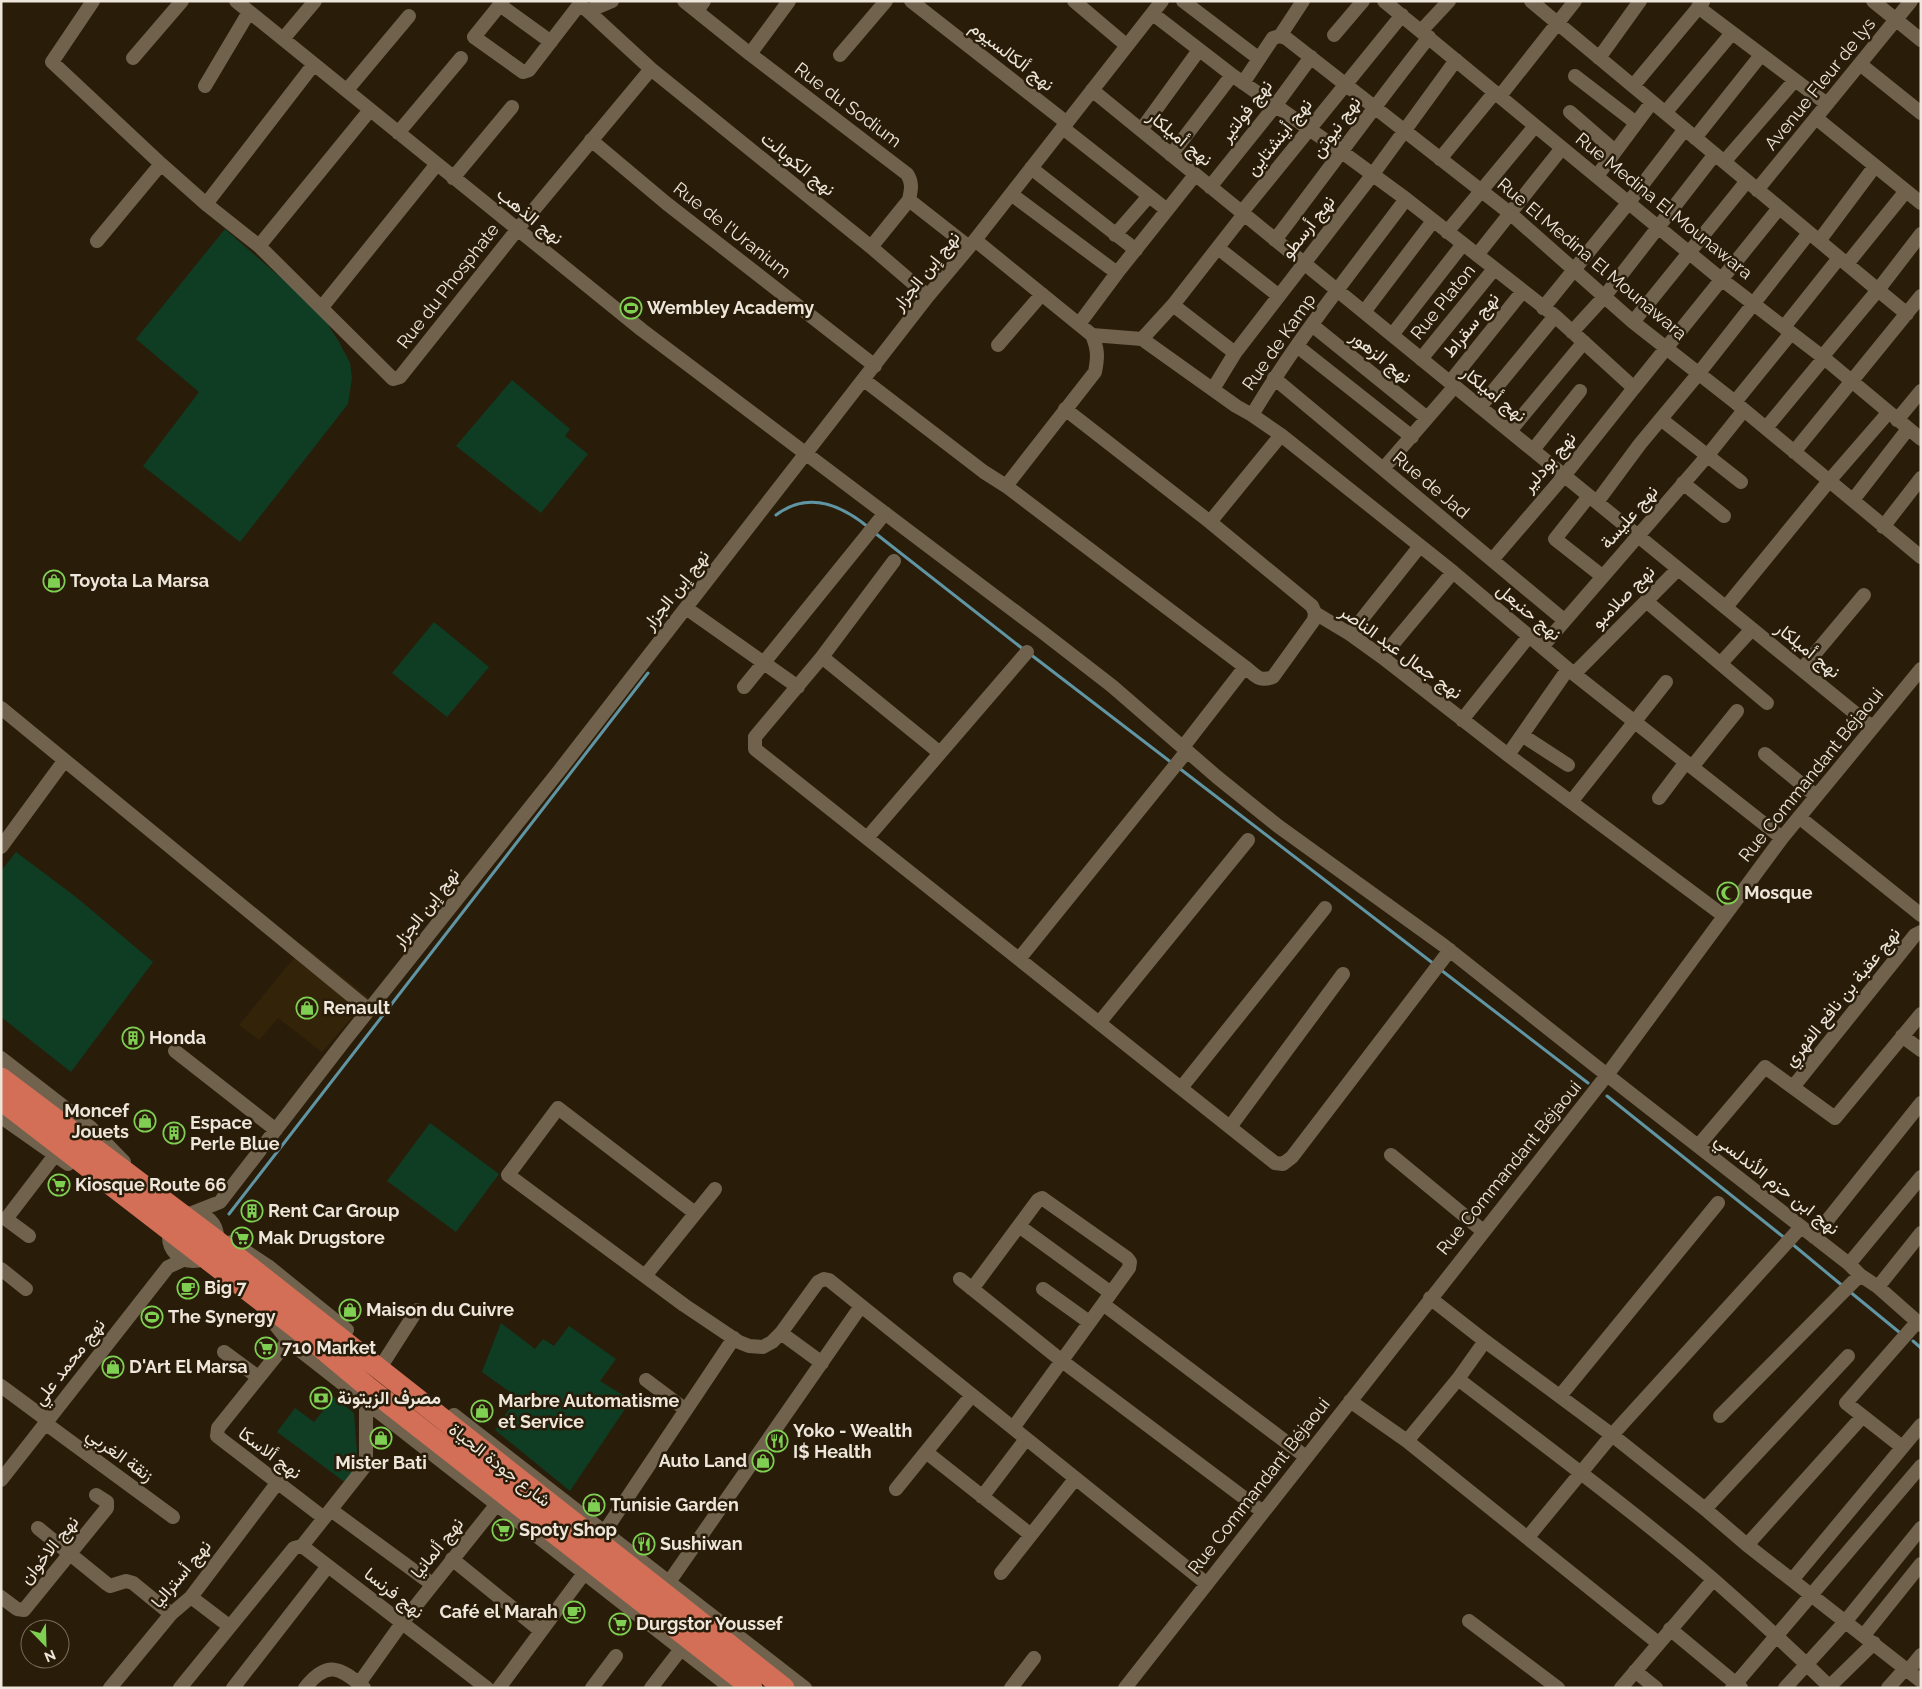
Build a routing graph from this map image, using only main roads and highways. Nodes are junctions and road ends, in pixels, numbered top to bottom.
1 (1, 1078) edge
2 (2, 1114) edge
3 (179, 1227) junction
4 (214, 1239) junction
5 (752, 1688) edge
6 (784, 1688) edge

1 - 3 highway, شارع جودة الحياة
2 - 3 highway, شارع جودة الحياة
3 - 4 highway, شارع جودة الحياة
4 - 5 highway, شارع جودة الحياة
4 - 6 highway, شارع جودة الحياة

